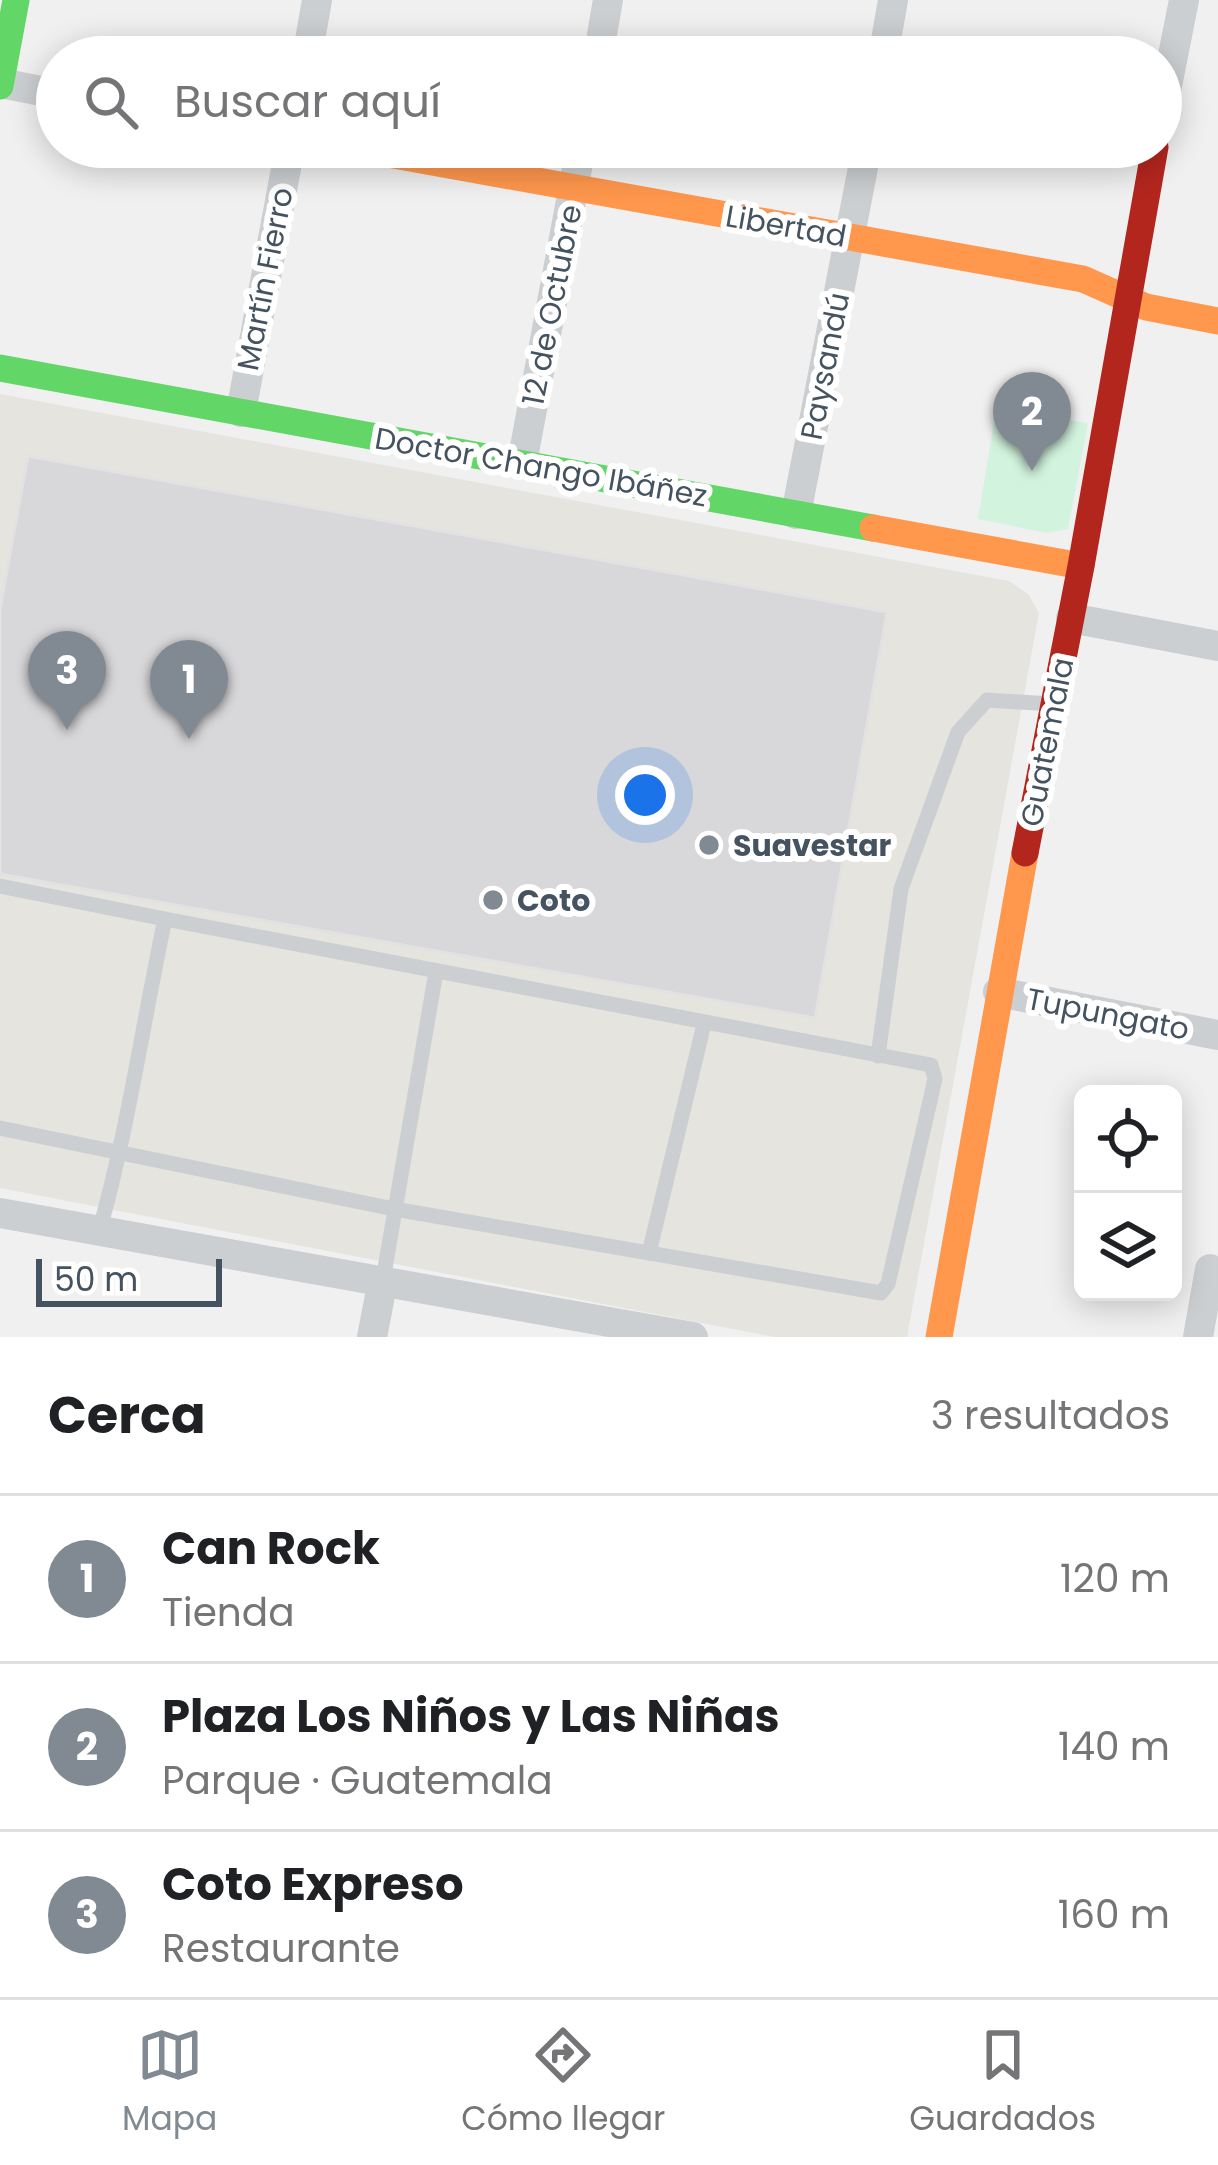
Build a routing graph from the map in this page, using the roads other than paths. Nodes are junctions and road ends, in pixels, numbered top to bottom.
1 (16, 0) edge
2 (317, 0) edge
3 (608, 0) edge
4 (893, 0) edge
5 (1184, 0) edge
6 (311, 36) edge
7 (602, 36) edge
8 (887, 36) edge
9 (1177, 36) edge
10 (0, 84) edge
11 (36, 90) edge
12 (286, 168) edge
13 (464, 168) edge
14 (577, 168) edge
15 (863, 168) edge
16 (1151, 168) edge
17 (574, 188) junction
18 (851, 238) junction
19 (1126, 298) junction
20 (1218, 321) edge
21 (0, 368) edge
22 (241, 412) junction
23 (523, 464) junction
24 (796, 514) junction
25 (1081, 566) junction
26 (1071, 618) junction
27 (1218, 646) edge
28 (1055, 704) junction
29 (0, 886) edge
30 (165, 919) junction
31 (436, 972) junction
32 (998, 992) junction
33 (704, 1024) junction
34 (1218, 1035) edge
35 (878, 1056) junction
36 (0, 1128) edge
37 (117, 1152) junction
38 (394, 1209) junction
39 (0, 1213) edge
40 (99, 1232) junction
41 (650, 1253) junction
42 (1210, 1269) dead end
43 (383, 1280) junction
44 (372, 1337) edge
45 (693, 1337) edge
46 (939, 1337) edge
47 (1198, 1337) edge

1 - 10 street
2 - 6 street
3 - 7 street
4 - 8 street
5 - 9 street
10 - 11 street
12 - 22 street, Martín Fierro
13 - 17 street, Libertad
14 - 17 street, 12 de Octubre
15 - 18 street, Paysandú
16 - 19 street, Guatemala
17 - 18 street, Libertad
17 - 23 street, 12 de Octubre
18 - 19 street, Libertad
18 - 24 street, Paysandú
19 - 20 street, Libertad
19 - 25 street, Guatemala
21 - 22 street, Doctor Chango Ibáñez
22 - 23 street, Doctor Chango Ibáñez
23 - 24 street, Doctor Chango Ibáñez
24 - 25 street, Doctor Chango Ibáñez
25 - 26 street, Guatemala
26 - 27 street
26 - 28 street, Guatemala
28 - 32 street, Guatemala
28 - 35 lane
29 - 30 lane
30 - 31 lane
30 - 37 lane
31 - 33 lane
31 - 38 lane
32 - 34 street, Tupungato
32 - 46 street, Guatemala
33 - 35 lane
33 - 41 lane
35 - 41 lane
36 - 37 lane
37 - 38 lane
37 - 40 lane
38 - 41 lane
38 - 43 lane
39 - 40 street
40 - 43 street
42 - 47 street
43 - 44 street
43 - 45 street

